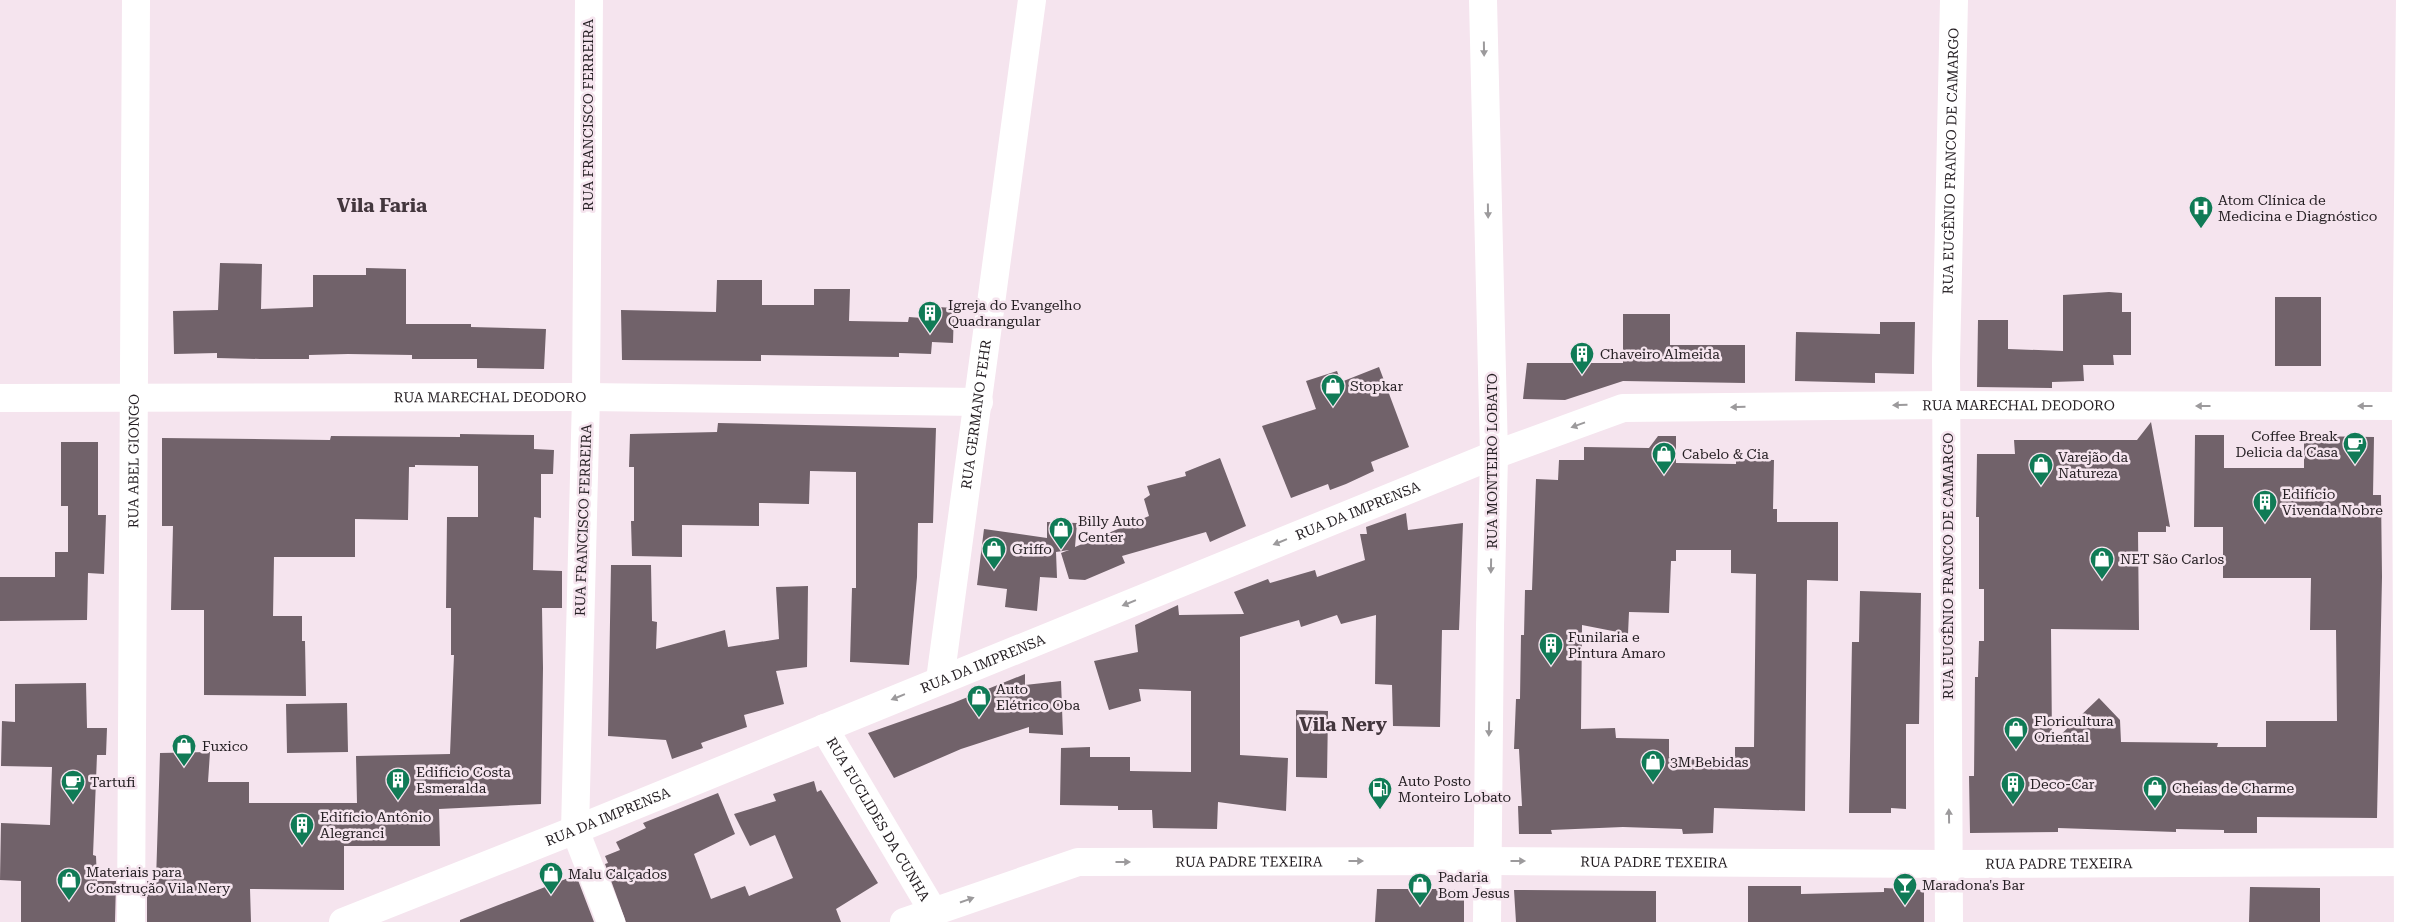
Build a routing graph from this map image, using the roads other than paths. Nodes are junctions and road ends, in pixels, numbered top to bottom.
1 (136, 0) edge
2 (589, 0) edge
3 (1032, 0) edge
4 (1483, 0) edge
5 (1954, 0) edge
6 (2410, 0) edge
7 (133, 396) junction
8 (586, 397) junction
9 (0, 398) edge
10 (979, 402) junction
11 (1946, 405) junction
12 (2410, 406) edge
13 (1623, 408) joint
14 (1494, 455) junction
15 (940, 680) junction
16 (824, 728) junction
17 (575, 830) junction
18 (1488, 861) junction
19 (2411, 862) edge
20 (1949, 864) junction
21 (933, 911) junction
22 (131, 922) edge
23 (343, 922) edge
24 (611, 922) edge
25 (904, 922) edge
26 (1487, 922) edge
27 (1949, 922) edge
28 (2408, 922) edge

1 - 7 street, RUA ABEL GIONGO
2 - 8 street, RUA FRANCISCO FERREIRA
3 - 10 street, RUA GERMANO FEHR
4 -> 14 street, RUA MONTEIRO LOBATO
5 - 11 street, RUA EUGÊNIO FRANCO DE CAMARGO
6 - 12 street
7 - 8 street, RUA MARECHAL DEODORO
7 - 9 street, RUA MARECHAL DEODORO
7 - 22 street, RUA ABEL GIONGO
8 - 10 street, RUA MARECHAL DEODORO
8 - 17 street, RUA FRANCISCO FERREIRA
10 - 15 street, RUA GERMANO FEHR
12 -> 11 street, RUA MARECHAL DEODORO
11 -> 13 street, RUA MARECHAL DEODORO
20 -> 11 street, RUA EUGÊNIO FRANCO DE CAMARGO
12 - 19 street
13 -> 14 street, RUA DA IMPRENSA
14 -> 15 street, RUA DA IMPRENSA
14 -> 18 street, RUA MONTEIRO LOBATO
15 -> 16 street, RUA DA IMPRENSA
16 - 17 street, RUA DA IMPRENSA
16 - 21 street, RUA EUCLIDES DA CUNHA
17 - 23 street, RUA DA IMPRENSA
17 - 24 street
18 -> 20 street, RUA PADRE TEXEIRA
21 -> 18 street, RUA PADRE TEXEIRA
18 - 26 street, RUA MONTEIRO LOBATO
19 - 20 street, RUA PADRE TEXEIRA
19 - 28 street
20 - 27 street, RUA EUGÊNIO FRANCO DE CAMARGO
21 - 25 street, RUA PADRE TEXEIRA

